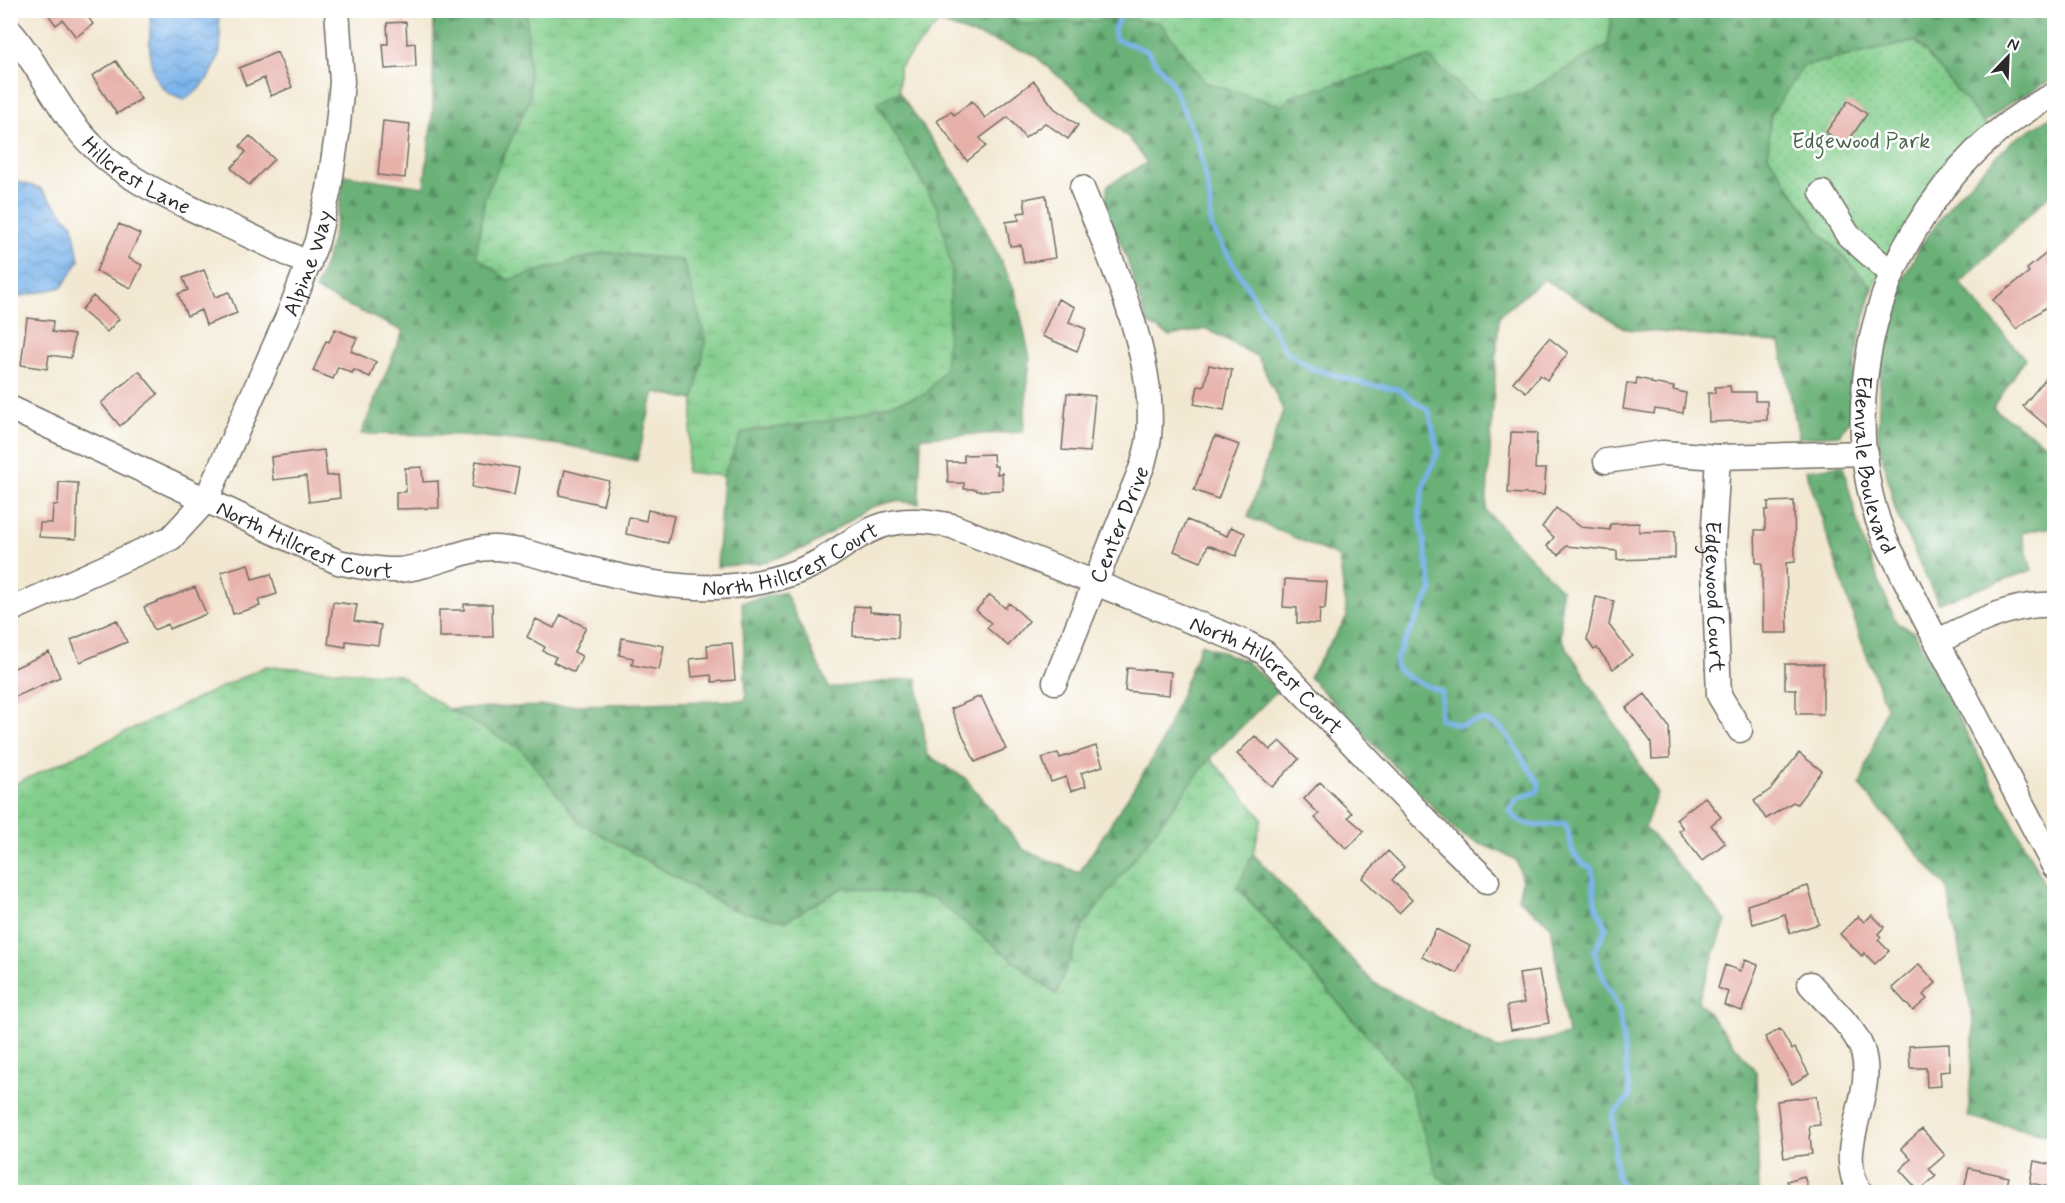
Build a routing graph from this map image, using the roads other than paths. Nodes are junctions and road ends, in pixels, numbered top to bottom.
1 (337, 10) edge
2 (10, 31) edge
3 (2055, 95) edge
4 (1082, 188) dead end
5 (1822, 193) dead end
6 (309, 264) junction
7 (1892, 274) junction
8 (10, 408) edge
9 (1866, 453) junction
10 (1718, 457) junction
11 (1606, 461) dead end
12 (206, 500) junction
13 (1095, 583) junction
14 (2055, 605) edge
15 (10, 610) edge
16 (1937, 642) junction
17 (1055, 682) dead end
18 (1740, 730) dead end
19 (2055, 866) edge
20 (1487, 881) dead end
21 (1810, 984) dead end
22 (1860, 1192) edge

1 - 6 street, Alpine Way
2 - 6 street, Hillcrest Lane
3 - 7 street, Edenvale Boulevard
4 - 13 street, Center Drive
5 - 7 street
6 - 12 street, Alpine Way
7 - 9 street, Edenvale Boulevard
8 - 12 street, North Hillcrest Court
9 - 10 street
9 - 16 street, Edenvale Boulevard
10 - 11 street
10 - 18 street, Edgewood Court
12 - 13 street, North Hillcrest Court
12 - 15 street, Alpine Way
13 - 17 street, Center Drive
13 - 20 street, North Hillcrest Court
14 - 16 street
16 - 19 street, Edenvale Boulevard
21 - 22 street

